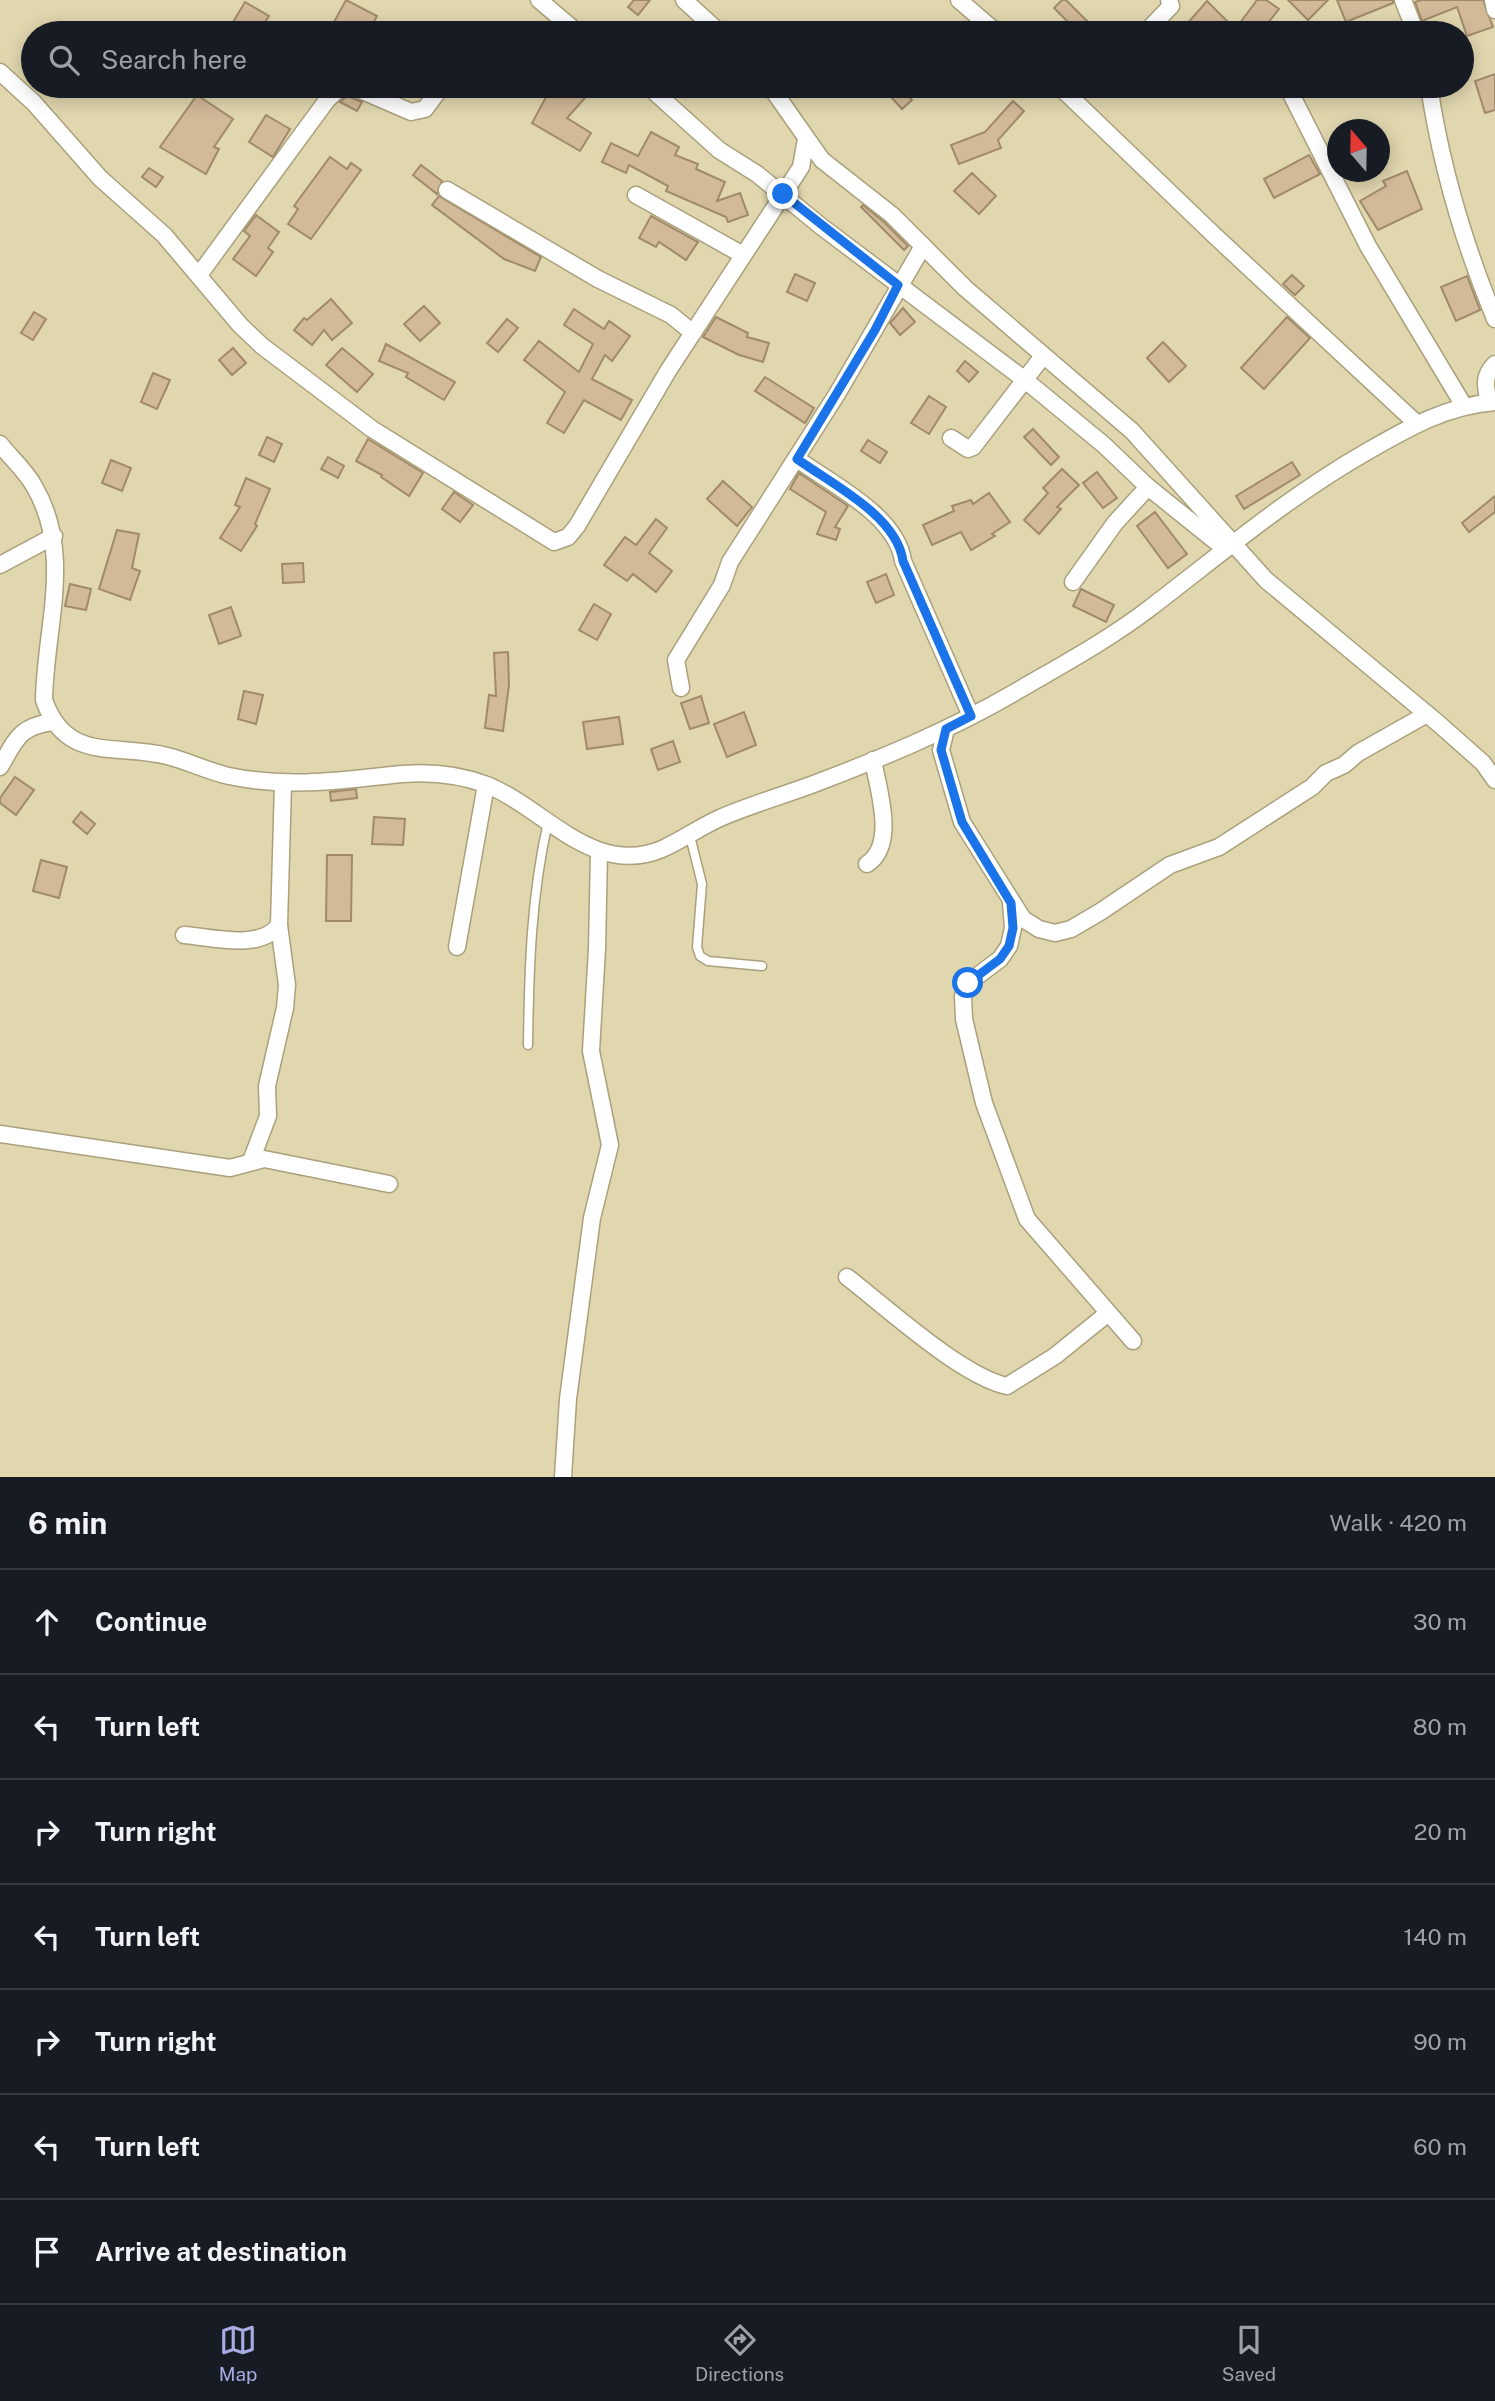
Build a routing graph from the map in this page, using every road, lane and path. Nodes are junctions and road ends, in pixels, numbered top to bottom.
1 (539, 0) edge
2 (684, 0) edge
3 (959, 0) edge
4 (1169, 0) edge
5 (1403, 0) edge
6 (1493, 0) edge
7 (1495, 10) edge
8 (564, 21) edge
9 (707, 21) edge
10 (983, 21) edge
11 (1157, 21) edge
12 (1411, 21) edge
13 (0, 72) edge
14 (21, 91) edge
15 (29, 98) edge
16 (329, 98) edge
17 (379, 98) edge
18 (433, 98) edge
19 (661, 98) edge
20 (778, 98) edge
21 (1080, 98) edge
22 (1293, 98) edge
23 (1431, 98) edge
24 (806, 139) junction
25 (822, 160) junction
26 (801, 167) junction
27 (447, 190) dead end
28 (783, 194) junction
29 (636, 195) dead end
30 (923, 246) junction
31 (743, 256) junction
32 (199, 275) junction
33 (898, 285) junction
34 (1495, 319) edge
35 (693, 333) junction
36 (1043, 356) junction
37 (1495, 364) edge
38 (1025, 380) junction
39 (1492, 402) edge
40 (1464, 405) junction
41 (1415, 422) junction
42 (951, 438) dead end
43 (0, 444) edge
44 (797, 459) junction
45 (1148, 487) junction
46 (54, 536) junction
47 (1228, 544) junction
48 (0, 565) edge
49 (1073, 582) dead end
50 (681, 688) dead end
51 (1407, 697) junction
52 (1427, 714) junction
53 (971, 716) junction
54 (52, 722) junction
55 (1406, 724) junction
56 (946, 729) junction
57 (922, 740) junction
58 (941, 750) junction
59 (873, 760) junction
60 (0, 766) edge
61 (1495, 780) edge
62 (283, 784) junction
63 (486, 785) junction
64 (548, 822) junction
65 (689, 832) junction
66 (599, 852) junction
67 (867, 864) dead end
68 (1011, 903) junction
69 (279, 925) junction
70 (184, 935) dead end
71 (457, 947) dead end
72 (762, 965) dead end
73 (528, 1045) dead end
74 (0, 1134) edge
75 (251, 1161) junction
76 (389, 1184) dead end
77 (846, 1277) dead end
78 (1107, 1314) junction
79 (1133, 1341) dead end
80 (563, 1477) edge

1 - 8 street
2 - 9 street
3 - 10 street
4 - 11 street
5 - 12 street
6 - 7 street
13 - 14 street
15 - 32 street
16 - 32 street
17 - 18 street
19 - 28 street
20 - 24 street
21 - 41 street
22 - 40 street
23 - 34 street
24 - 25 street
24 - 26 street
25 - 26 street
25 - 30 street
26 - 28 street
27 - 35 street
28 - 31 street
28 - 33 street
29 - 31 street
30 - 33 street
30 - 36 street
31 - 35 street
32 - 35 street
33 - 38 street
33 - 44 street
36 - 38 street
36 - 47 street
37 - 39 street
38 - 42 street
38 - 45 street
39 - 40 street
40 - 41 street
41 - 47 street
43 - 46 street
44 - 50 street
44 - 53 street
45 - 47 street
45 - 49 street
46 - 48 street
46 - 54 street
47 - 51 street
47 - 53 street
51 - 52 street
51 - 55 street
52 - 55 street
52 - 61 street
53 - 56 street
54 - 60 street
54 - 62 street
55 - 68 street
56 - 57 street
56 - 58 street
57 - 58 street
57 - 59 street
58 - 68 street
59 - 65 street
59 - 67 street
62 - 63 street
62 - 69 street
63 - 64 street
63 - 71 street
64 - 66 street
64 - 73 lane
65 - 66 street
65 - 72 lane
66 - 80 street
68 - 78 street
69 - 70 street
69 - 75 street
74 - 75 street
75 - 76 street
77 - 78 street
78 - 79 street

